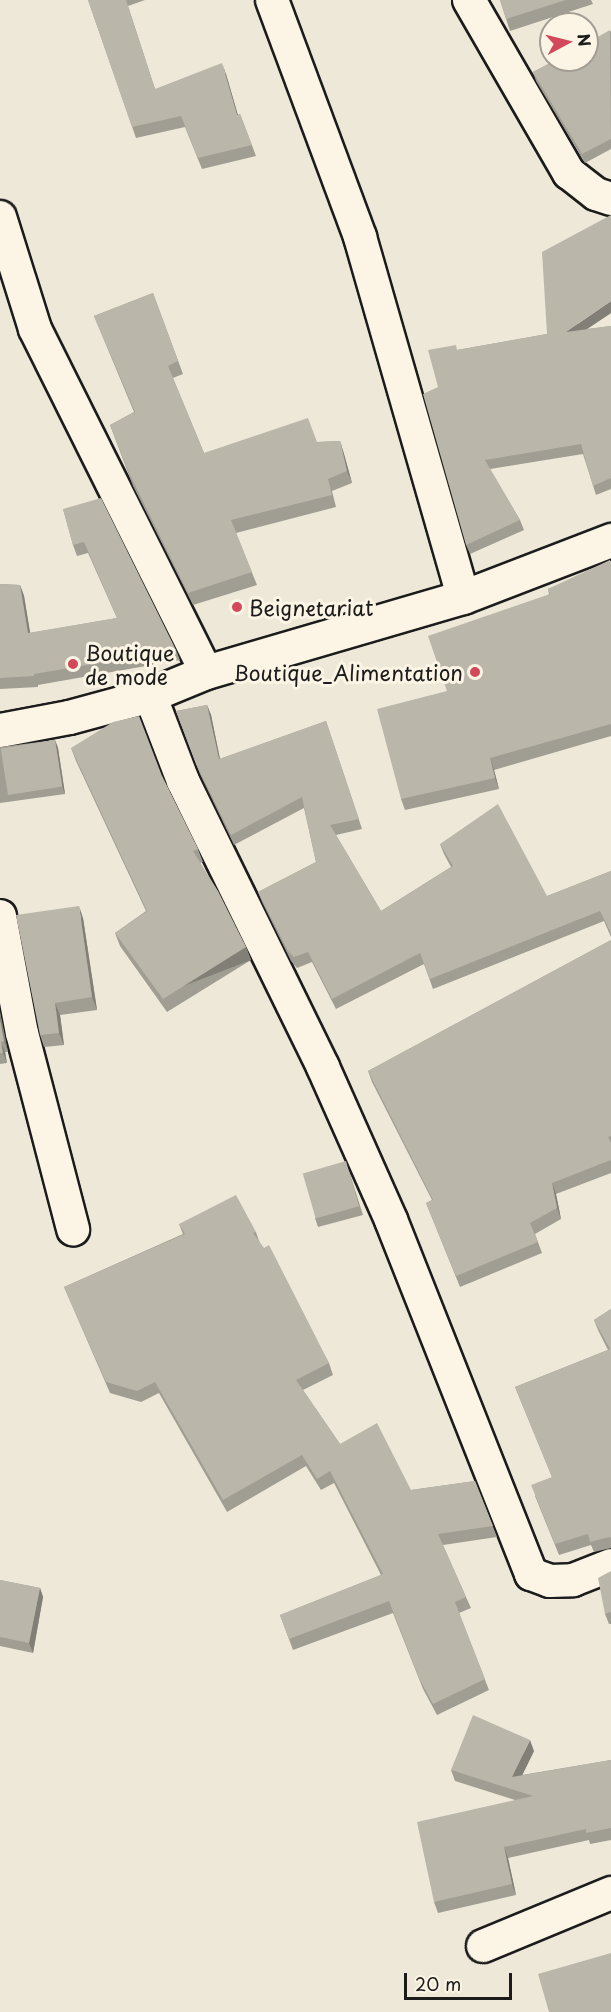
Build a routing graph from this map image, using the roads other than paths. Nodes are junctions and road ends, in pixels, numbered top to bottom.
1 (272, 0) edge
2 (469, 0) edge
3 (611, 199) edge
4 (0, 217) edge
5 (611, 540) edge
6 (463, 597) junction
7 (206, 672) junction
8 (150, 695) junction
9 (0, 730) edge
10 (0, 916) edge
11 (73, 1228) dead end
12 (611, 1565) edge
13 (611, 1893) edge
14 (483, 1946) dead end

1 - 6 street
2 - 3 street
4 - 7 street
5 - 6 main road
6 - 7 main road
7 - 8 main road
8 - 9 main road
8 - 12 street
10 - 11 street
13 - 14 street

